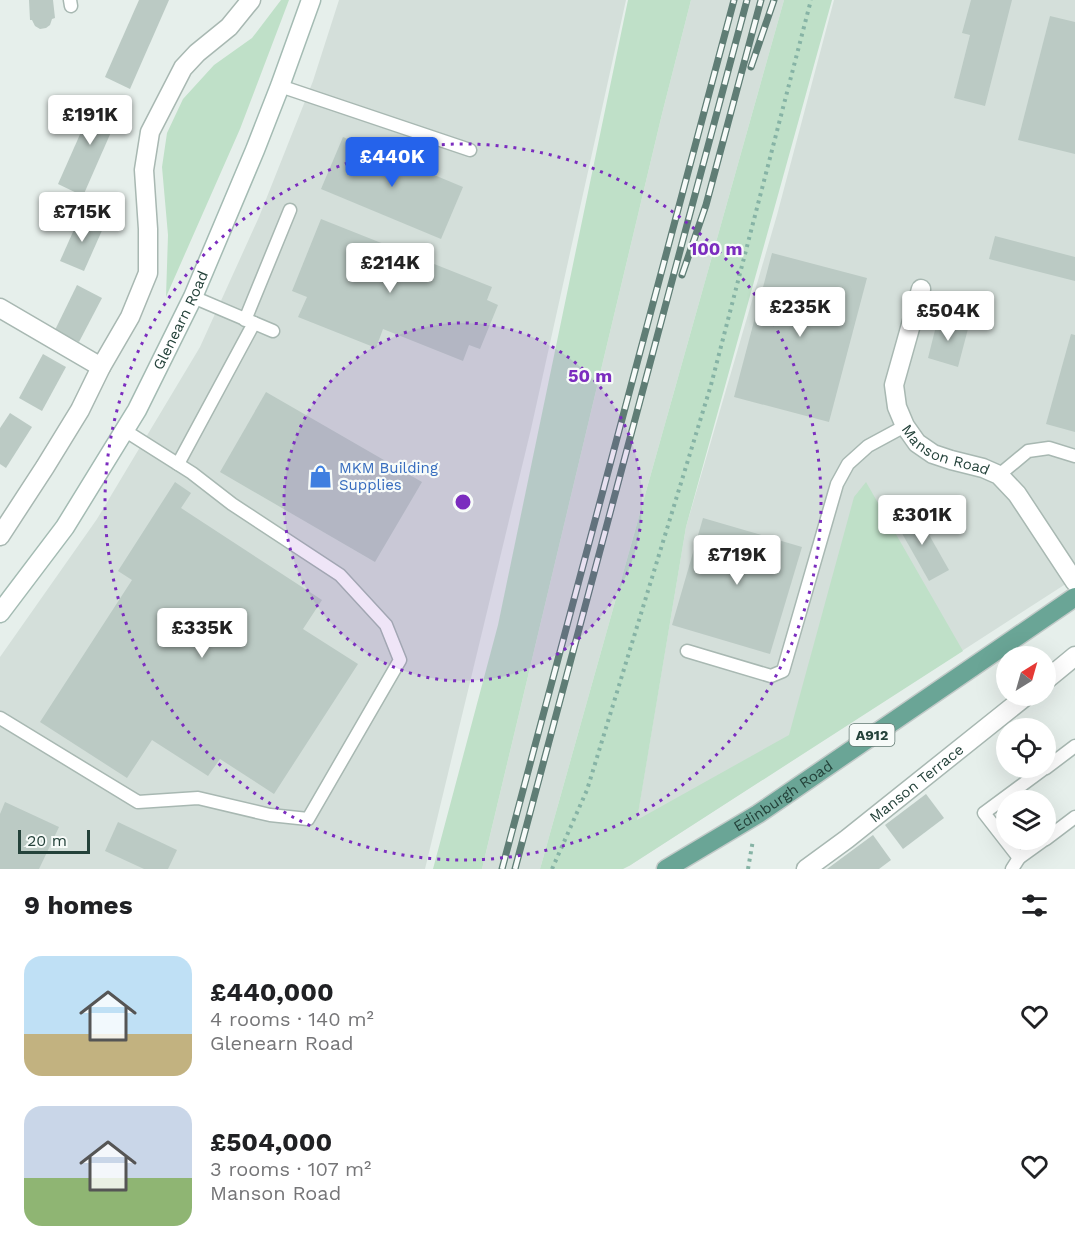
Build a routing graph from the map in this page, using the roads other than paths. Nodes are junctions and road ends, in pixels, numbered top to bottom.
1 (251, 0) edge
2 (311, 0) edge
3 (280, 86) junction
4 (470, 150) dead end
5 (290, 210) dead end
6 (921, 289) dead end
7 (193, 297) junction
8 (0, 308) edge
9 (249, 322) junction
10 (273, 331) dead end
11 (101, 367) junction
12 (905, 426) junction
13 (124, 430) junction
14 (1075, 456) edge
15 (178, 464) junction
16 (999, 475) junction
17 (0, 536) edge
18 (1075, 582) edge
19 (1075, 597) edge
20 (0, 613) edge
21 (687, 651) dead end
22 (1075, 656) edge
23 (1056, 672) edge
24 (1013, 706) edge
25 (0, 718) edge
26 (1075, 746) edge
27 (1056, 760) edge
28 (1031, 778) edge
29 (1075, 817) edge
30 (1056, 831) edge
31 (1032, 850) edge
32 (1015, 864) edge
33 (666, 869) edge
34 (806, 869) edge

1 - 11 street
2 - 3 street, Glenearn Road
3 - 4 lane
3 - 7 street, Glenearn Road
5 - 9 lane
6 - 12 street, Manson Road
7 - 9 lane
7 - 13 street, Glenearn Road
8 - 11 street
9 - 10 lane
9 - 15 lane
11 - 17 street
12 - 16 street, Manson Road
12 - 21 lane
13 - 15 lane
13 - 20 street, Glenearn Road
14 - 16 lane
15 - 25 lane
16 - 18 street, Manson Road
19 - 33 main road, Edinburgh Road / A912
22 - 23 street
24 - 34 street, Manson Terrace
26 - 27 lane
28 - 32 lane
29 - 30 lane
31 - 32 lane

